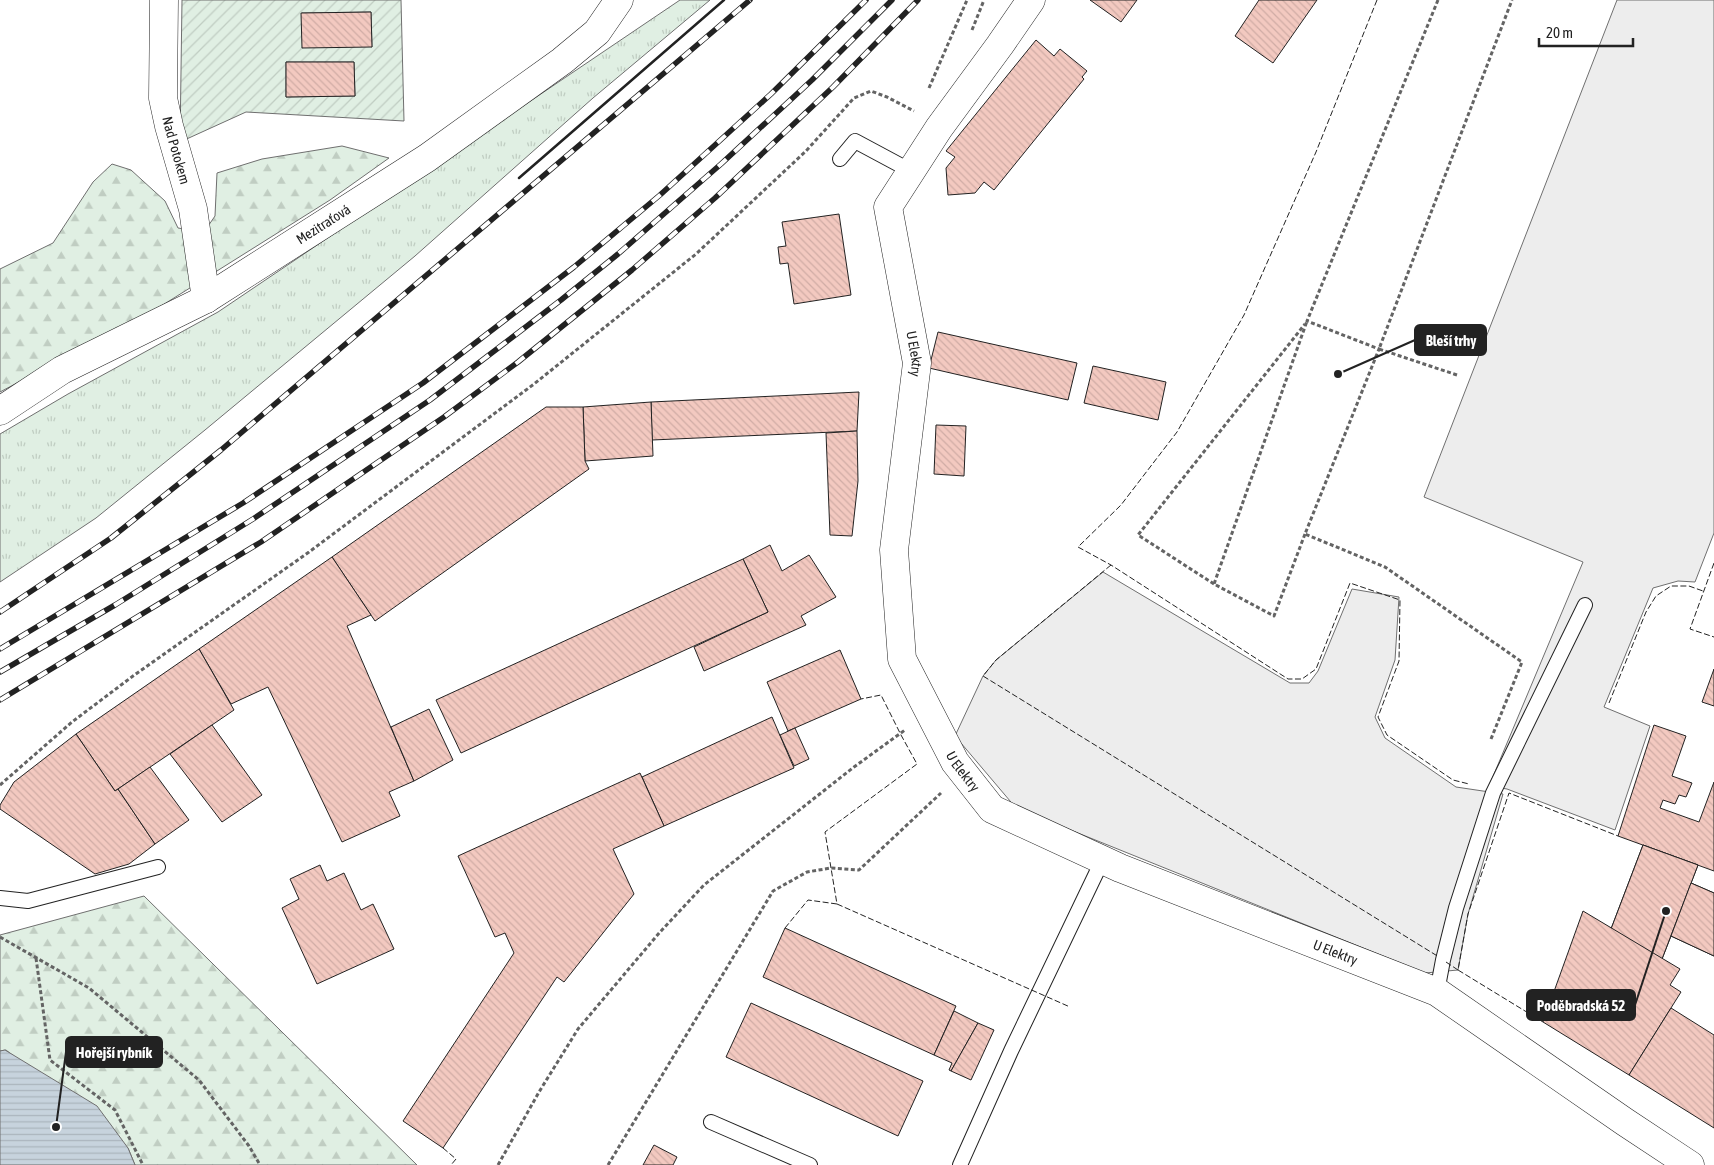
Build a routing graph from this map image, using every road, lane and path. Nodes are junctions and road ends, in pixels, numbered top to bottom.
1 (164, 0) edge
2 (619, 0) edge
3 (967, 0) edge
4 (1031, 0) edge
5 (1438, 0) edge
6 (1512, 0) edge
7 (926, 95) dead end
8 (939, 128) junction
9 (840, 159) dead end
10 (911, 171) junction
11 (206, 299) junction
12 (1307, 321) junction
13 (1379, 349) junction
14 (1458, 375) dead end
15 (0, 411) edge
16 (1305, 534) junction
17 (1214, 584) junction
18 (1585, 606) dead end
19 (900, 735) dead end
20 (1490, 742) dead end
21 (963, 772) junction
22 (0, 785) edge
23 (1103, 859) junction
24 (158, 867) dead end
25 (0, 898) edge
26 (0, 937) edge
27 (36, 958) junction
28 (1437, 992) junction
29 (711, 1122) dead end
30 (143, 1165) edge
31 (260, 1165) edge
32 (498, 1165) edge
33 (608, 1165) edge
34 (810, 1165) edge
35 (960, 1165) edge
36 (1690, 1165) edge

1 - 11 street, Nad Potokem
2 - 11 street, Mezitraťová
3 - 7 path
4 - 8 street, U Elektry
5 - 12 path
6 - 13 path
8 - 10 street, U Elektry
8 - 22 path
9 - 10 lane
10 - 21 street, U Elektry
11 - 15 street, Mezitraťová
12 - 13 path
12 - 17 path
12 - 17 path
13 - 14 path
13 - 16 path
16 - 17 path
16 - 20 path
18 - 28 lane
19 - 32 path
21 - 23 street, U Elektry
21 - 33 path
23 - 28 street, U Elektry
23 - 35 lane
24 - 25 lane
26 - 27 path
27 - 30 path
27 - 31 path
28 - 36 street, U Elektry
29 - 34 lane

